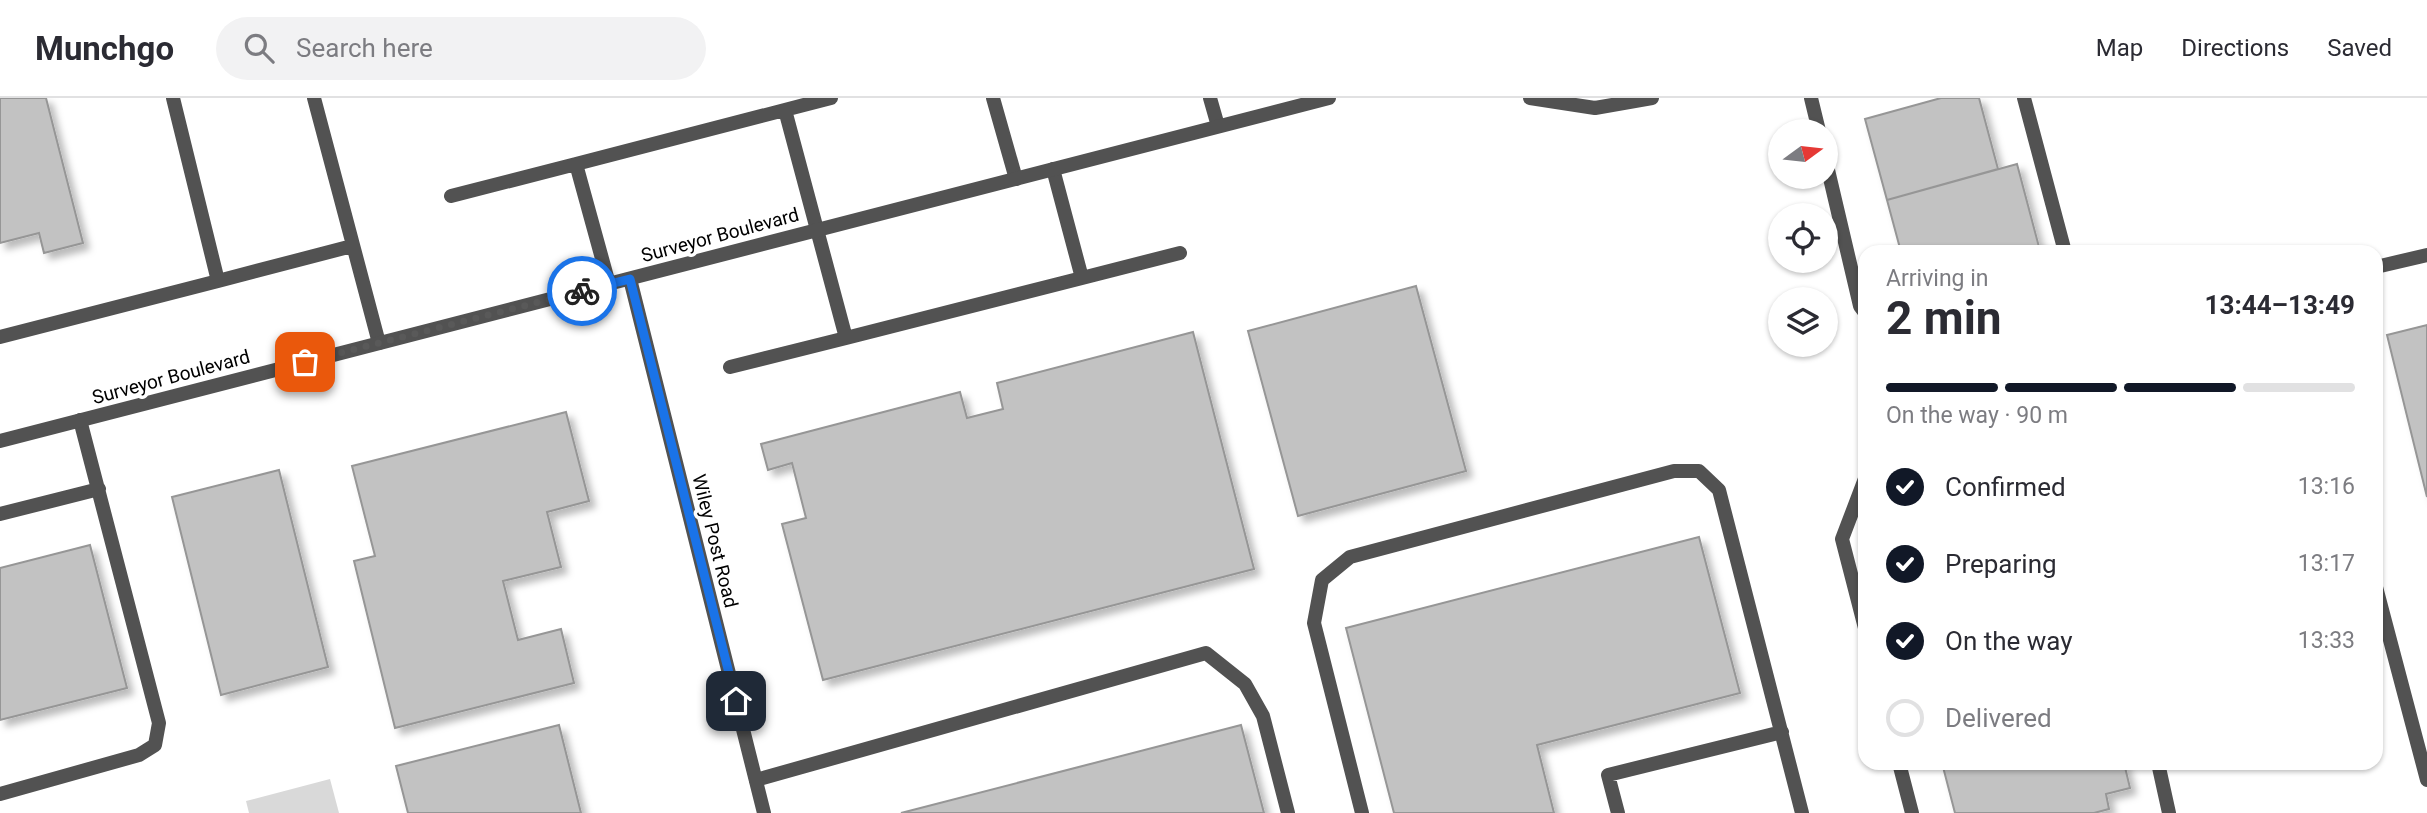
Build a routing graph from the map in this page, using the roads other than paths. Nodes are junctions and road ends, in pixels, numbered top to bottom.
1 (173, 98) edge
2 (314, 98) edge
3 (831, 98) edge
4 (993, 98) edge
5 (1210, 98) edge
6 (1329, 98) edge
7 (1530, 98) edge
8 (1651, 98) edge
9 (1811, 98) edge
10 (2024, 98) edge
11 (785, 110) junction
12 (1816, 119) edge
13 (1218, 126) junction
14 (576, 164) junction
15 (1054, 169) junction
16 (1016, 179) junction
17 (1833, 189) edge
18 (451, 196) dead end
19 (818, 230) junction
20 (2063, 245) edge
21 (352, 246) junction
22 (1180, 253) dead end
23 (2427, 255) edge
24 (2383, 265) edge
25 (1082, 278) junction
26 (630, 279) junction
27 (218, 281) junction
28 (609, 284) junction
29 (1858, 297) edge
30 (0, 338) edge
31 (846, 338) junction
32 (379, 343) junction
33 (730, 367) dead end
34 (80, 421) junction
35 (0, 441) edge
36 (99, 489) junction
37 (1858, 497) edge
38 (0, 514) edge
39 (1858, 601) edge
40 (2383, 613) edge
41 (1782, 732) junction
42 (1901, 770) edge
43 (2160, 770) edge
44 (756, 780) junction
45 (2427, 780) edge
46 (0, 794) edge
47 (764, 813) edge
48 (1288, 813) edge
49 (1362, 813) edge
50 (1618, 813) edge
51 (1802, 813) edge
52 (1912, 813) edge
53 (2169, 813) edge

1 - 27 street
2 - 21 street
3 - 11 street
4 - 16 street
5 - 13 street
6 - 13 street, Surveyor Boulevard
7 - 8 street
9 - 12 street
10 - 20 street
11 - 14 street
11 - 19 street
13 - 15 street, Surveyor Boulevard
14 - 18 street
14 - 28 street
15 - 16 street, Surveyor Boulevard
15 - 25 street
16 - 19 street, Surveyor Boulevard
17 - 29 street
19 - 26 street, Surveyor Boulevard
19 - 31 street
21 - 27 street
21 - 32 street
22 - 25 street
23 - 24 street
25 - 31 street
26 - 28 street, Surveyor Boulevard
26 - 44 street, Wiley Post Road
27 - 30 street
28 - 32 street, Surveyor Boulevard
31 - 33 street
32 - 34 street, Surveyor Boulevard
34 - 35 street, Surveyor Boulevard
34 - 36 street
36 - 38 street
36 - 46 street
37 - 39 street
40 - 45 street
41 - 49 street
41 - 50 street
41 - 51 street
42 - 52 street
43 - 53 street
44 - 47 street, Wiley Post Road
44 - 48 street

